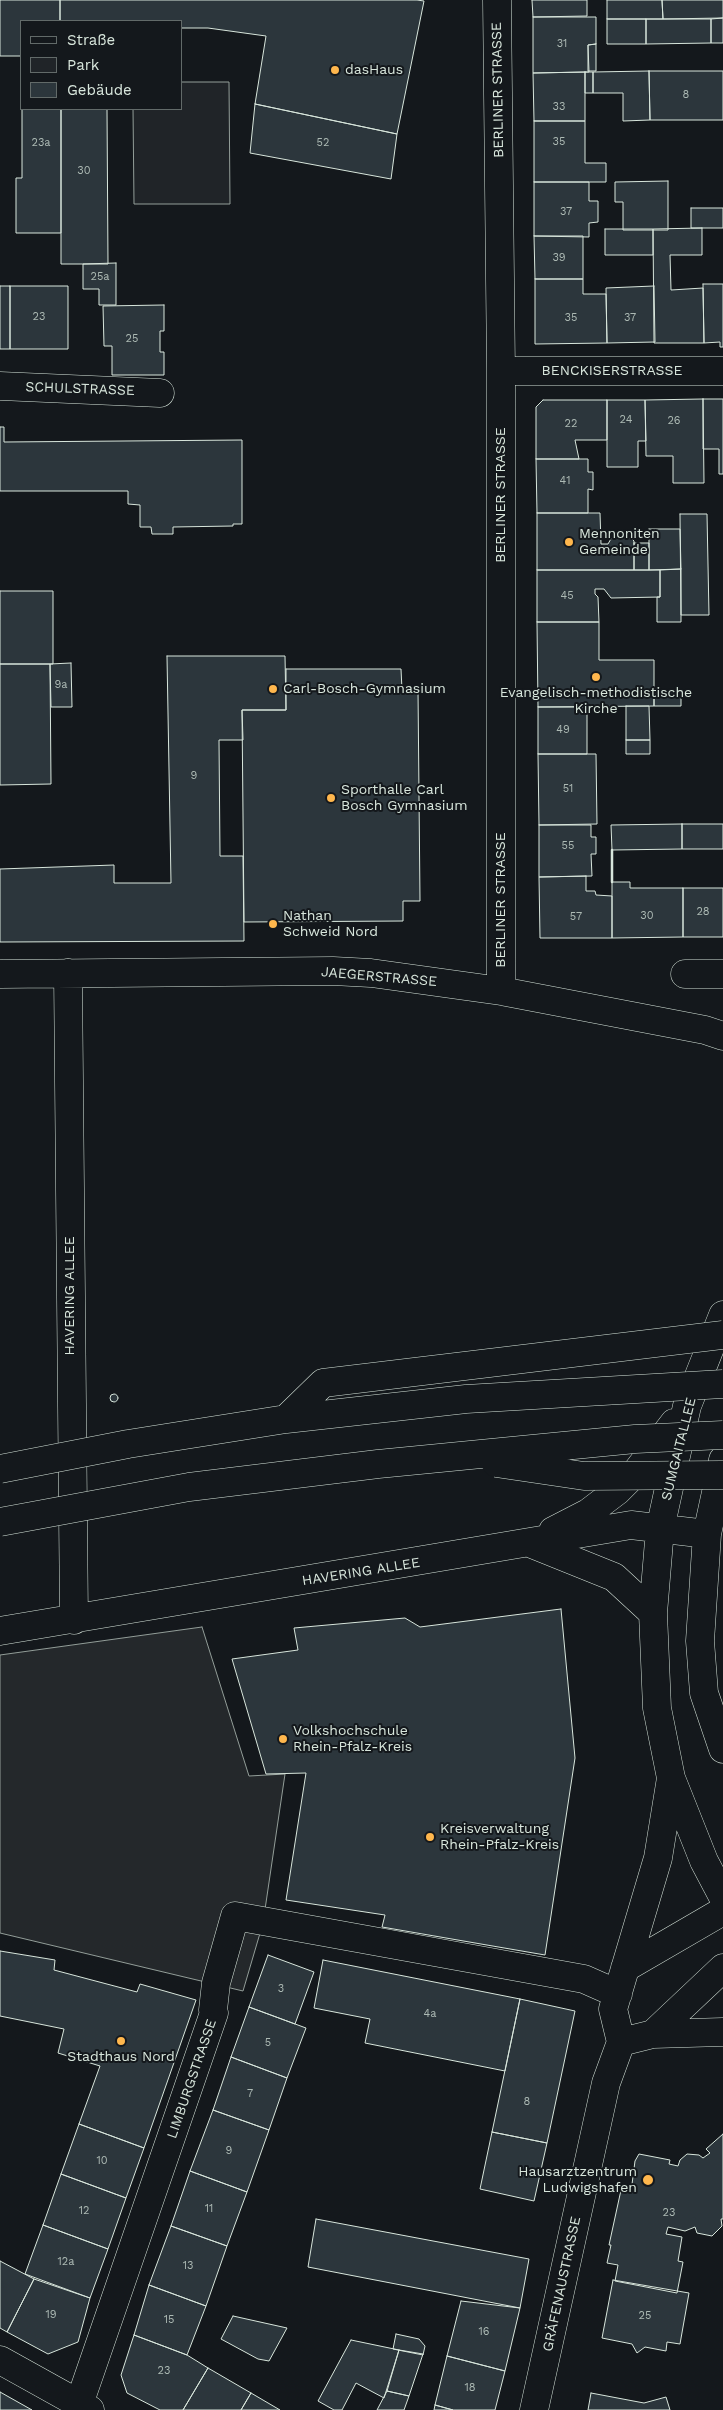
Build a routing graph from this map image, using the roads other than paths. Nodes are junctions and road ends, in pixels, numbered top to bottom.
1 (497, 0) edge
2 (501, 371) junction
3 (723, 371) edge
4 (0, 386) edge
5 (160, 393) dead end
6 (68, 973) junction
7 (0, 974) edge
8 (685, 974) dead end
9 (723, 974) edge
10 (501, 991) junction
11 (714, 1033) edge
12 (723, 1054) edge
13 (723, 1315) edge
14 (723, 1336) edge
15 (723, 1384) edge
16 (687, 1406) junction
17 (286, 1418) junction
18 (723, 1435) edge
19 (452, 1457) junction
20 (0, 1469) edge
21 (721, 1475) edge
22 (0, 1522) edge
23 (660, 1529) junction
24 (707, 1534) junction
25 (530, 1543) junction
26 (653, 1613) junction
27 (74, 1620) junction
28 (0, 1631) edge
29 (723, 1749) edge
30 (671, 1778) junction
31 (723, 1897) edge
32 (723, 1911) edge
33 (625, 1968) junction
34 (723, 1968) edge
35 (618, 1994) junction
36 (723, 2032) edge
37 (653, 2034) junction
38 (621, 2042) junction
39 (0, 2360) edge
40 (82, 2408) edge
41 (534, 2410) edge

1 - 2 main road, BERLINER STRASSE
2 - 3 main road, BENCKISERSTRASSE
2 - 10 main road, BERLINER STRASSE
4 - 5 main road, SCHULSTRASSE
6 - 7 main road, JAEGERSTRASSE
6 - 10 main road, JAEGERSTRASSE
6 - 27 main road, HAVERING ALLEE
8 - 9 main road
10 - 11 main road, JAEGERSTRASSE
11 - 12 main road
13 - 16 main road, SUMGAITALLEE
14 - 17 main road, bridge
15 - 17 main road, bridge
16 - 23 main road, SUMGAITALLEE
16 - 25 main road, HAVERING ALLEE
17 - 20 main road, bridge
18 - 19 main road, bridge
19 - 21 main road, bridge
19 - 22 main road, bridge
21 - 24 main road
23 - 24 main road, HAVERING ALLEE
23 - 25 main road, HAVERING ALLEE
23 - 26 main road, SUMGAITALLEE
24 - 29 main road
25 - 26 main road
25 - 27 main road, HAVERING ALLEE
26 - 30 main road, SUMGAITALLEE
27 - 28 main road, HAVERING ALLEE
30 - 31 main road
30 - 33 main road
32 - 33 main road
33 - 35 main road
34 - 37 main road
35 - 38 main road
35 - 40 main road, LIMBURGSTRASSE
36 - 37 main road
37 - 38 main road
38 - 41 main road, GRÄFENAUSTRASSE
39 - 40 main road

